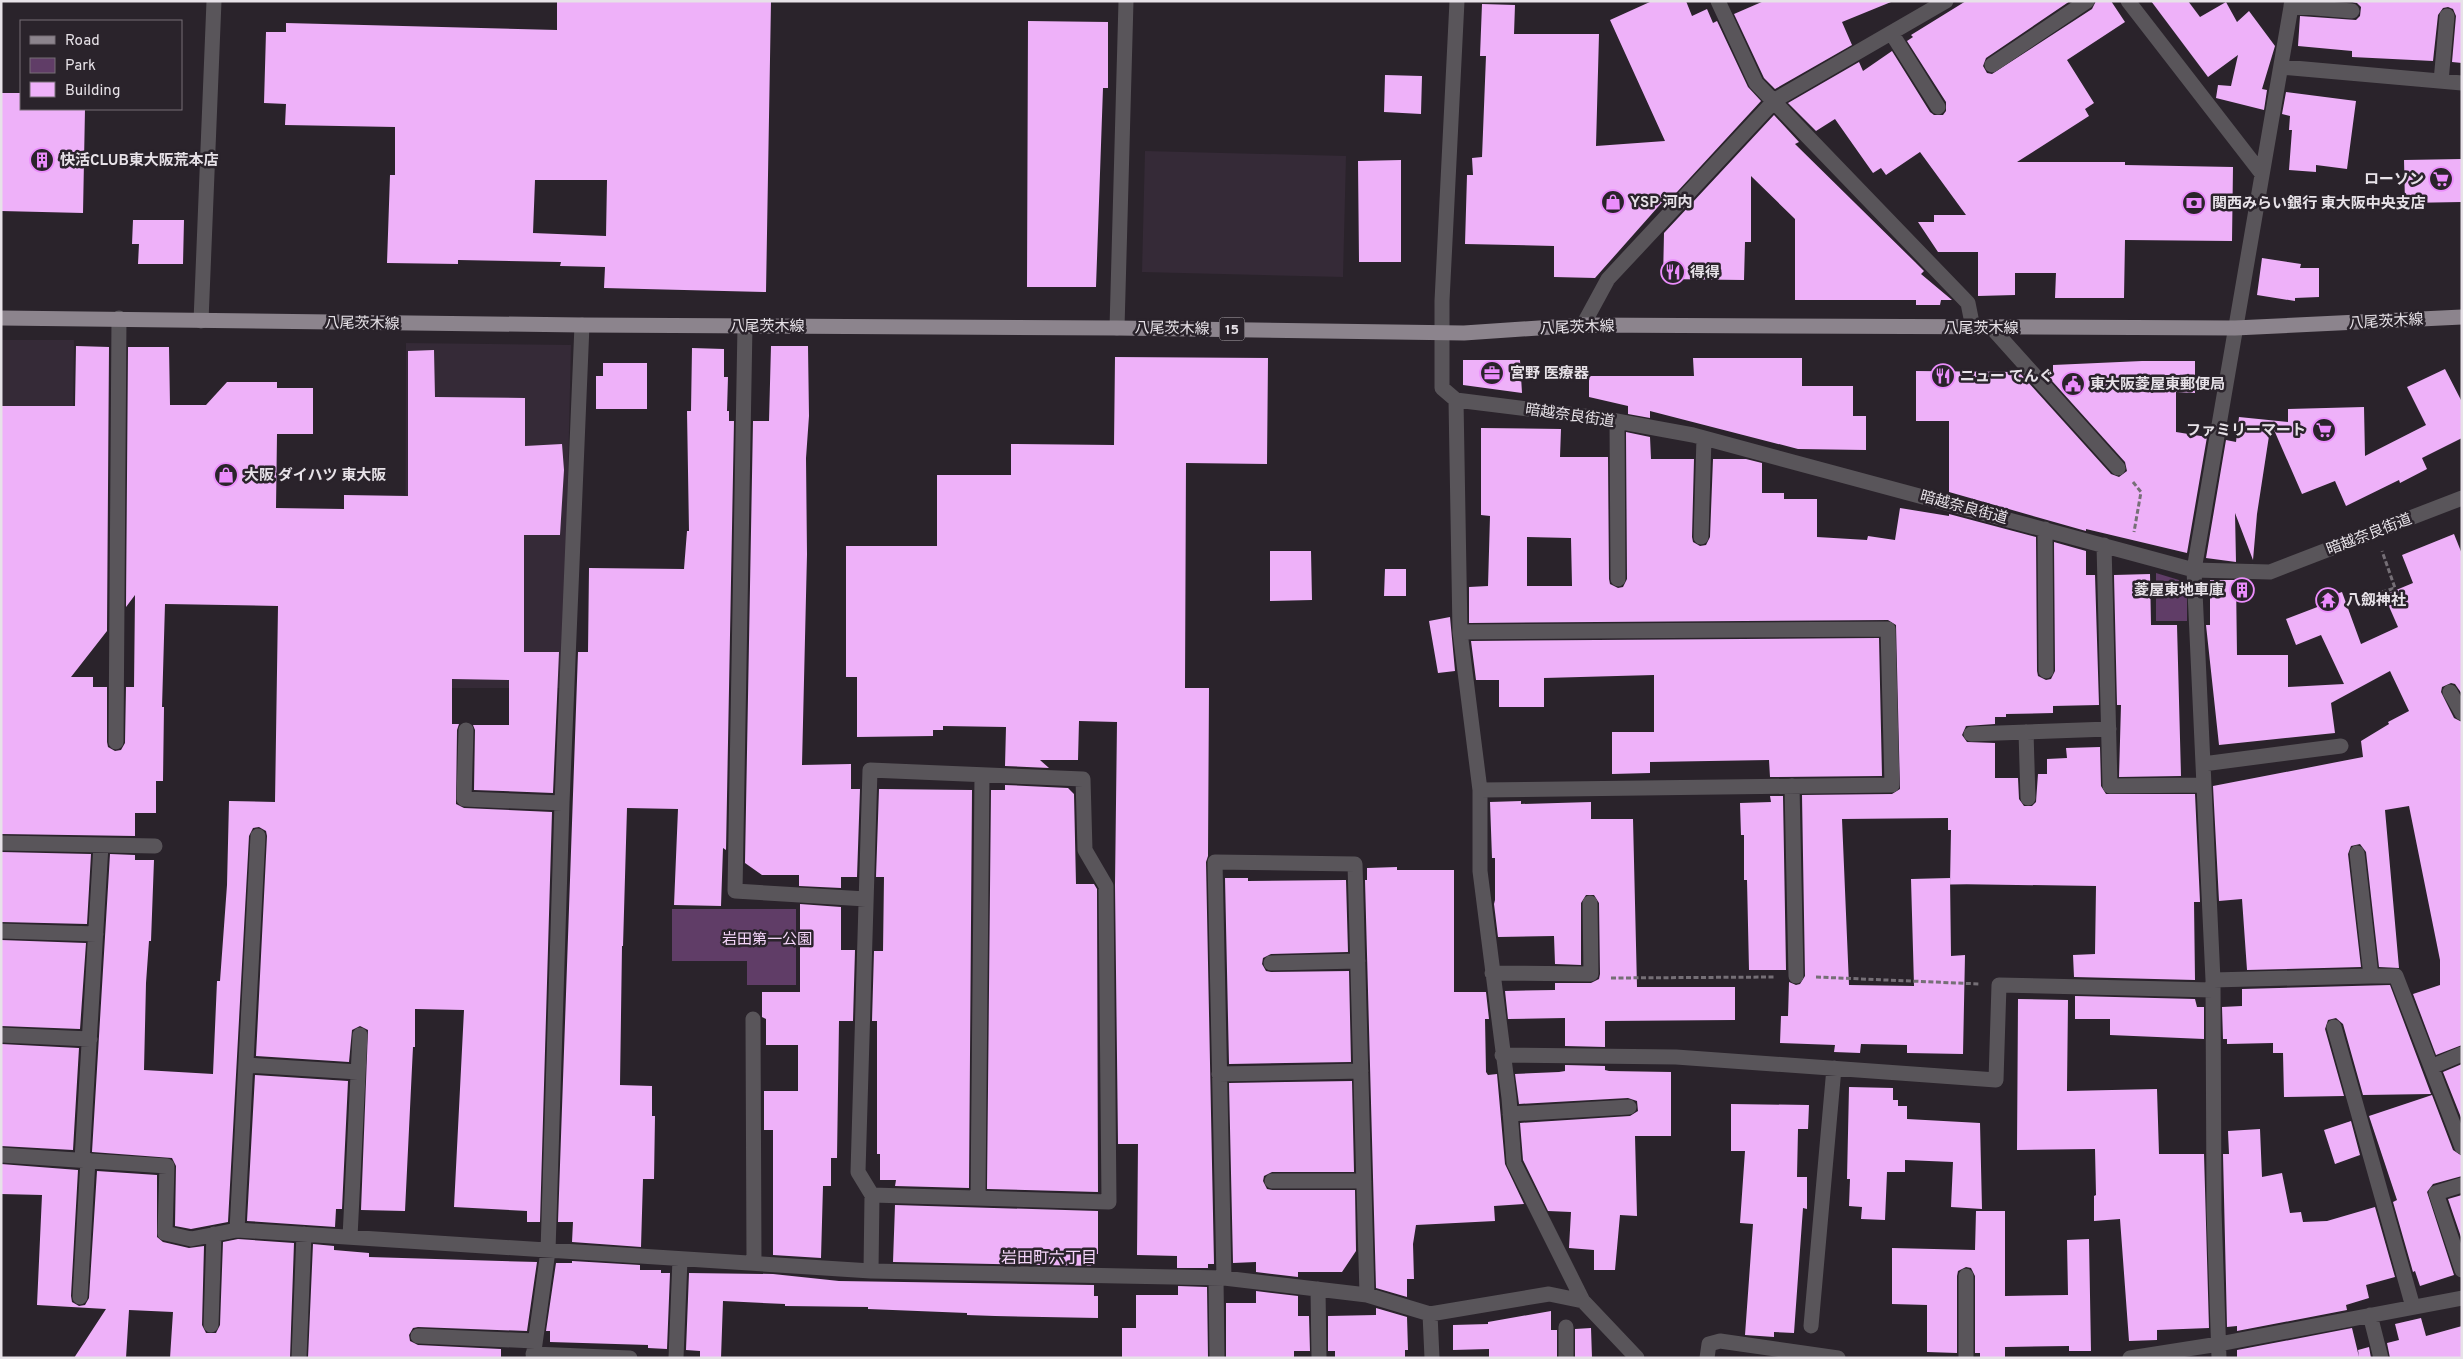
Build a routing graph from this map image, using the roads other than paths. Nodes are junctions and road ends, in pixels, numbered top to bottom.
1 (214, 1) edge
2 (1126, 1) edge
3 (1457, 1) edge
4 (1718, 1) edge
5 (1946, 1) edge
6 (2087, 1) edge
7 (2128, 1) edge
8 (2292, 4) edge
9 (2352, 11) dead end
10 (2447, 16) dead end
11 (1892, 34) junction
12 (1992, 65) dead end
13 (2282, 67) junction
14 (2441, 81) junction
15 (2462, 83) edge
16 (1775, 100) junction
17 (1938, 107) dead end
18 (2262, 174) junction
19 (2462, 317) edge
20 (1, 318) edge
21 (119, 318) junction
22 (201, 321) junction
23 (582, 325) junction
24 (745, 325) junction
25 (1584, 325) junction
26 (1117, 328) junction
27 (1973, 328) junction
28 (1992, 328) junction
29 (2235, 328) junction
30 (1441, 332) junction
31 (1456, 400) junction
32 (1617, 421) junction
33 (1704, 438) junction
34 (2118, 468) road end
35 (2462, 498) edge
36 (2045, 529) junction
37 (1702, 537) dead end
38 (2104, 545) junction
39 (2194, 570) junction
40 (1618, 579) dead end
41 (1460, 632) junction
42 (2046, 671) dead end
43 (2450, 692) dead end
44 (2462, 713) edge
45 (2109, 729) junction
46 (466, 730) dead end
47 (2026, 732) junction
48 (1971, 734) dead end
49 (116, 742) dead end
50 (2341, 746) dead end
51 (2203, 764) junction
52 (982, 774) junction
53 (2204, 785) junction
54 (1792, 786) junction
55 (1480, 790) junction
56 (2028, 798) dead end
57 (562, 803) junction
58 (258, 836) dead end
59 (1, 843) edge
60 (101, 845) junction
61 (156, 846) dead end
62 (2357, 853) dead end
63 (866, 899) junction
64 (1590, 903) dead end
65 (1, 931) edge
66 (96, 934) junction
67 (1358, 961) junction
68 (1271, 963) dead end
69 (1492, 973) junction
70 (1796, 976) dead end
71 (2370, 976) junction
72 (2213, 985) junction
73 (753, 1019) dead end
74 (2334, 1027) dead end
75 (1, 1035) edge
76 (360, 1035) dead end
77 (90, 1040) junction
78 (2462, 1054) edge
79 (1502, 1055) junction
80 (246, 1065) junction
81 (2431, 1067) junction
82 (1834, 1068) junction
83 (1361, 1071) junction
84 (358, 1072) junction
85 (1219, 1074) junction
86 (1629, 1107) dead end
87 (1510, 1114) junction
88 (2462, 1147) edge
89 (1, 1155) edge
90 (85, 1160) junction
91 (1272, 1181) dead end
92 (1364, 1181) junction
93 (2462, 1185) edge
94 (872, 1195) junction
95 (978, 1198) junction
96 (237, 1230) junction
97 (214, 1234) junction
98 (304, 1234) junction
99 (350, 1237) junction
100 (548, 1251) junction
101 (680, 1259) junction
102 (754, 1263) junction
103 (2462, 1270) edge
104 (872, 1271) junction
105 (1966, 1276) dead end
106 (1220, 1278) junction
107 (1318, 1289) junction
108 (1367, 1295) junction
109 (80, 1297) dead end
110 (2462, 1298) edge
111 (1583, 1301) junction
112 (2414, 1307) junction
113 (1430, 1314) junction
114 (2370, 1315) junction
115 (211, 1325) dead end
116 (1811, 1326) dead end
117 (1566, 1327) dead end
118 (418, 1336) dead end
119 (534, 1351) edge
120 (2219, 1351) edge
121 (299, 1358) edge
122 (630, 1358) edge
123 (676, 1358) edge
124 (1217, 1358) edge
125 (1319, 1358) edge
126 (1432, 1358) edge
127 (1566, 1358) edge
128 (1637, 1358) edge
129 (1707, 1358) edge
130 (1838, 1358) edge
131 (1966, 1358) edge
132 (2130, 1358) edge
133 (2381, 1358) edge

1 - 22 street
2 - 26 street
3 - 30 street
4 - 16 street
5 - 11 street
6 - 12 street
7 - 18 street
8 - 9 street
8 - 13 street
10 - 14 street
11 - 16 street
11 - 17 street
13 - 14 street
13 - 18 street
14 - 15 street
16 - 25 street
16 - 27 street
18 - 29 street
19 - 29 main road, 八尾茨木線 / 15
20 - 21 main road, 八尾茨木線 / 15
21 - 22 main road, 八尾茨木線 / 15
21 - 49 street
22 - 23 main road, 八尾茨木線 / 15
23 - 24 main road, 八尾茨木線 / 15
23 - 57 street
24 - 26 main road, 八尾茨木線 / 15
24 - 63 street
25 - 27 main road, 八尾茨木線 / 15
25 - 30 main road, 八尾茨木線 / 15
26 - 30 main road, 八尾茨木線 / 15
27 - 28 main road, 八尾茨木線 / 15
28 - 29 main road, 八尾茨木線 / 15
28 - 34 street
29 - 39 street
30 - 31 street
31 - 32 street, 暗越奈良街道
31 - 41 street
32 - 33 street, 暗越奈良街道
32 - 40 street
33 - 36 street, 暗越奈良街道
33 - 37 street
35 - 39 street, 暗越奈良街道
36 - 38 street, 暗越奈良街道
36 - 42 street
38 - 39 street, 暗越奈良街道
38 - 45 street
39 - 51 street
41 - 54 street
41 - 55 street
43 - 44 street
45 - 47 street
45 - 53 street
46 - 57 street
47 - 48 street
47 - 56 street
50 - 51 street
51 - 53 street
52 - 63 street
52 - 95 street
52 - 95 street
53 - 72 street
54 - 55 street
54 - 70 street
55 - 69 street
57 - 100 street
58 - 80 street
59 - 60 street
60 - 61 street
60 - 66 street
62 - 71 street
63 - 94 street
64 - 69 street
65 - 66 street
66 - 77 street
67 - 68 street
67 - 83 street
67 - 85 street
69 - 79 street
71 - 72 street
71 - 81 street
72 - 82 street
72 - 120 street
73 - 102 street
74 - 112 street
75 - 77 street
76 - 84 street
77 - 90 street
78 - 81 street
79 - 82 street
79 - 87 street
80 - 84 street
80 - 96 street
81 - 88 street
82 - 116 street
83 - 85 street
83 - 92 street
84 - 99 street
85 - 106 street
86 - 87 street
87 - 111 street
89 - 90 street
90 - 97 street
90 - 109 street
91 - 92 street
92 - 108 street
93 - 103 street
94 - 95 street
94 - 104 street
96 - 97 street
96 - 98 street
97 - 115 street
98 - 99 street
98 - 121 street
99 - 100 street
100 - 101 street
100 - 119 street
101 - 102 street
101 - 123 street
102 - 104 street
104 - 106 street
105 - 131 street
106 - 107 street
106 - 124 street
107 - 108 street
107 - 125 street
108 - 113 street
110 - 112 street
111 - 113 street
111 - 128 street
112 - 114 street
113 - 126 street
114 - 120 street
114 - 133 street
117 - 127 street
118 - 119 street
119 - 122 street
120 - 132 street
129 - 130 street

